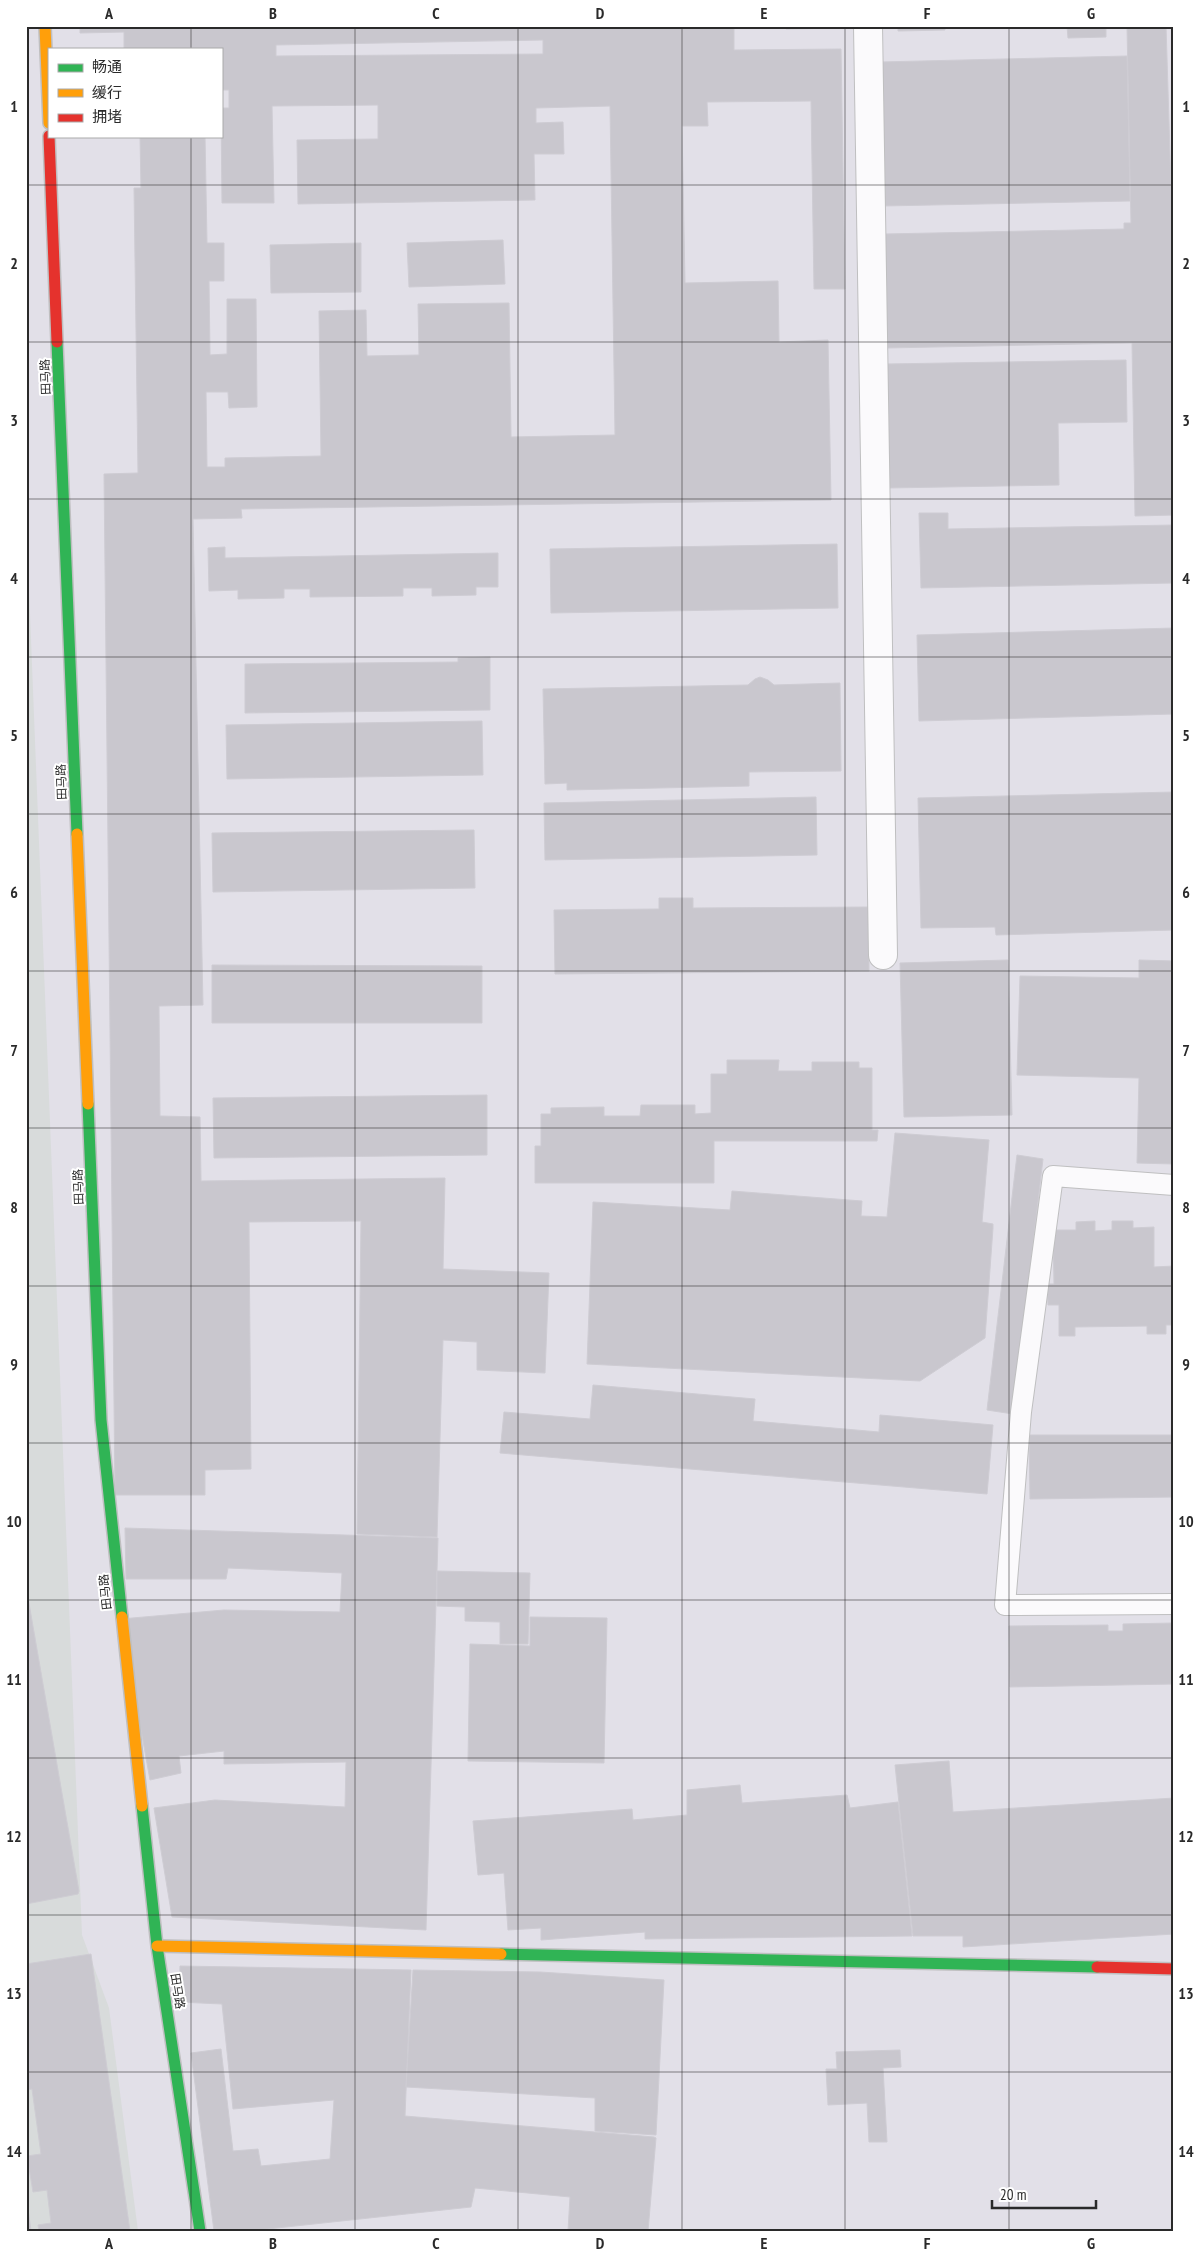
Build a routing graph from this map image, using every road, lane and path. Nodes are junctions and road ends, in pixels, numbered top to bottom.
1 (45, 26) edge
2 (868, 26) edge
3 (48, 99) edge
4 (49, 138) edge
5 (883, 955) dead end
6 (1174, 1185) edge
7 (1174, 1604) edge
8 (157, 1946) junction
9 (1174, 1969) edge
10 (200, 2231) edge

1 - 3 street
2 - 5 street
4 - 8 street, 田马路
6 - 7 lane
8 - 9 street
8 - 10 street, 田马路

